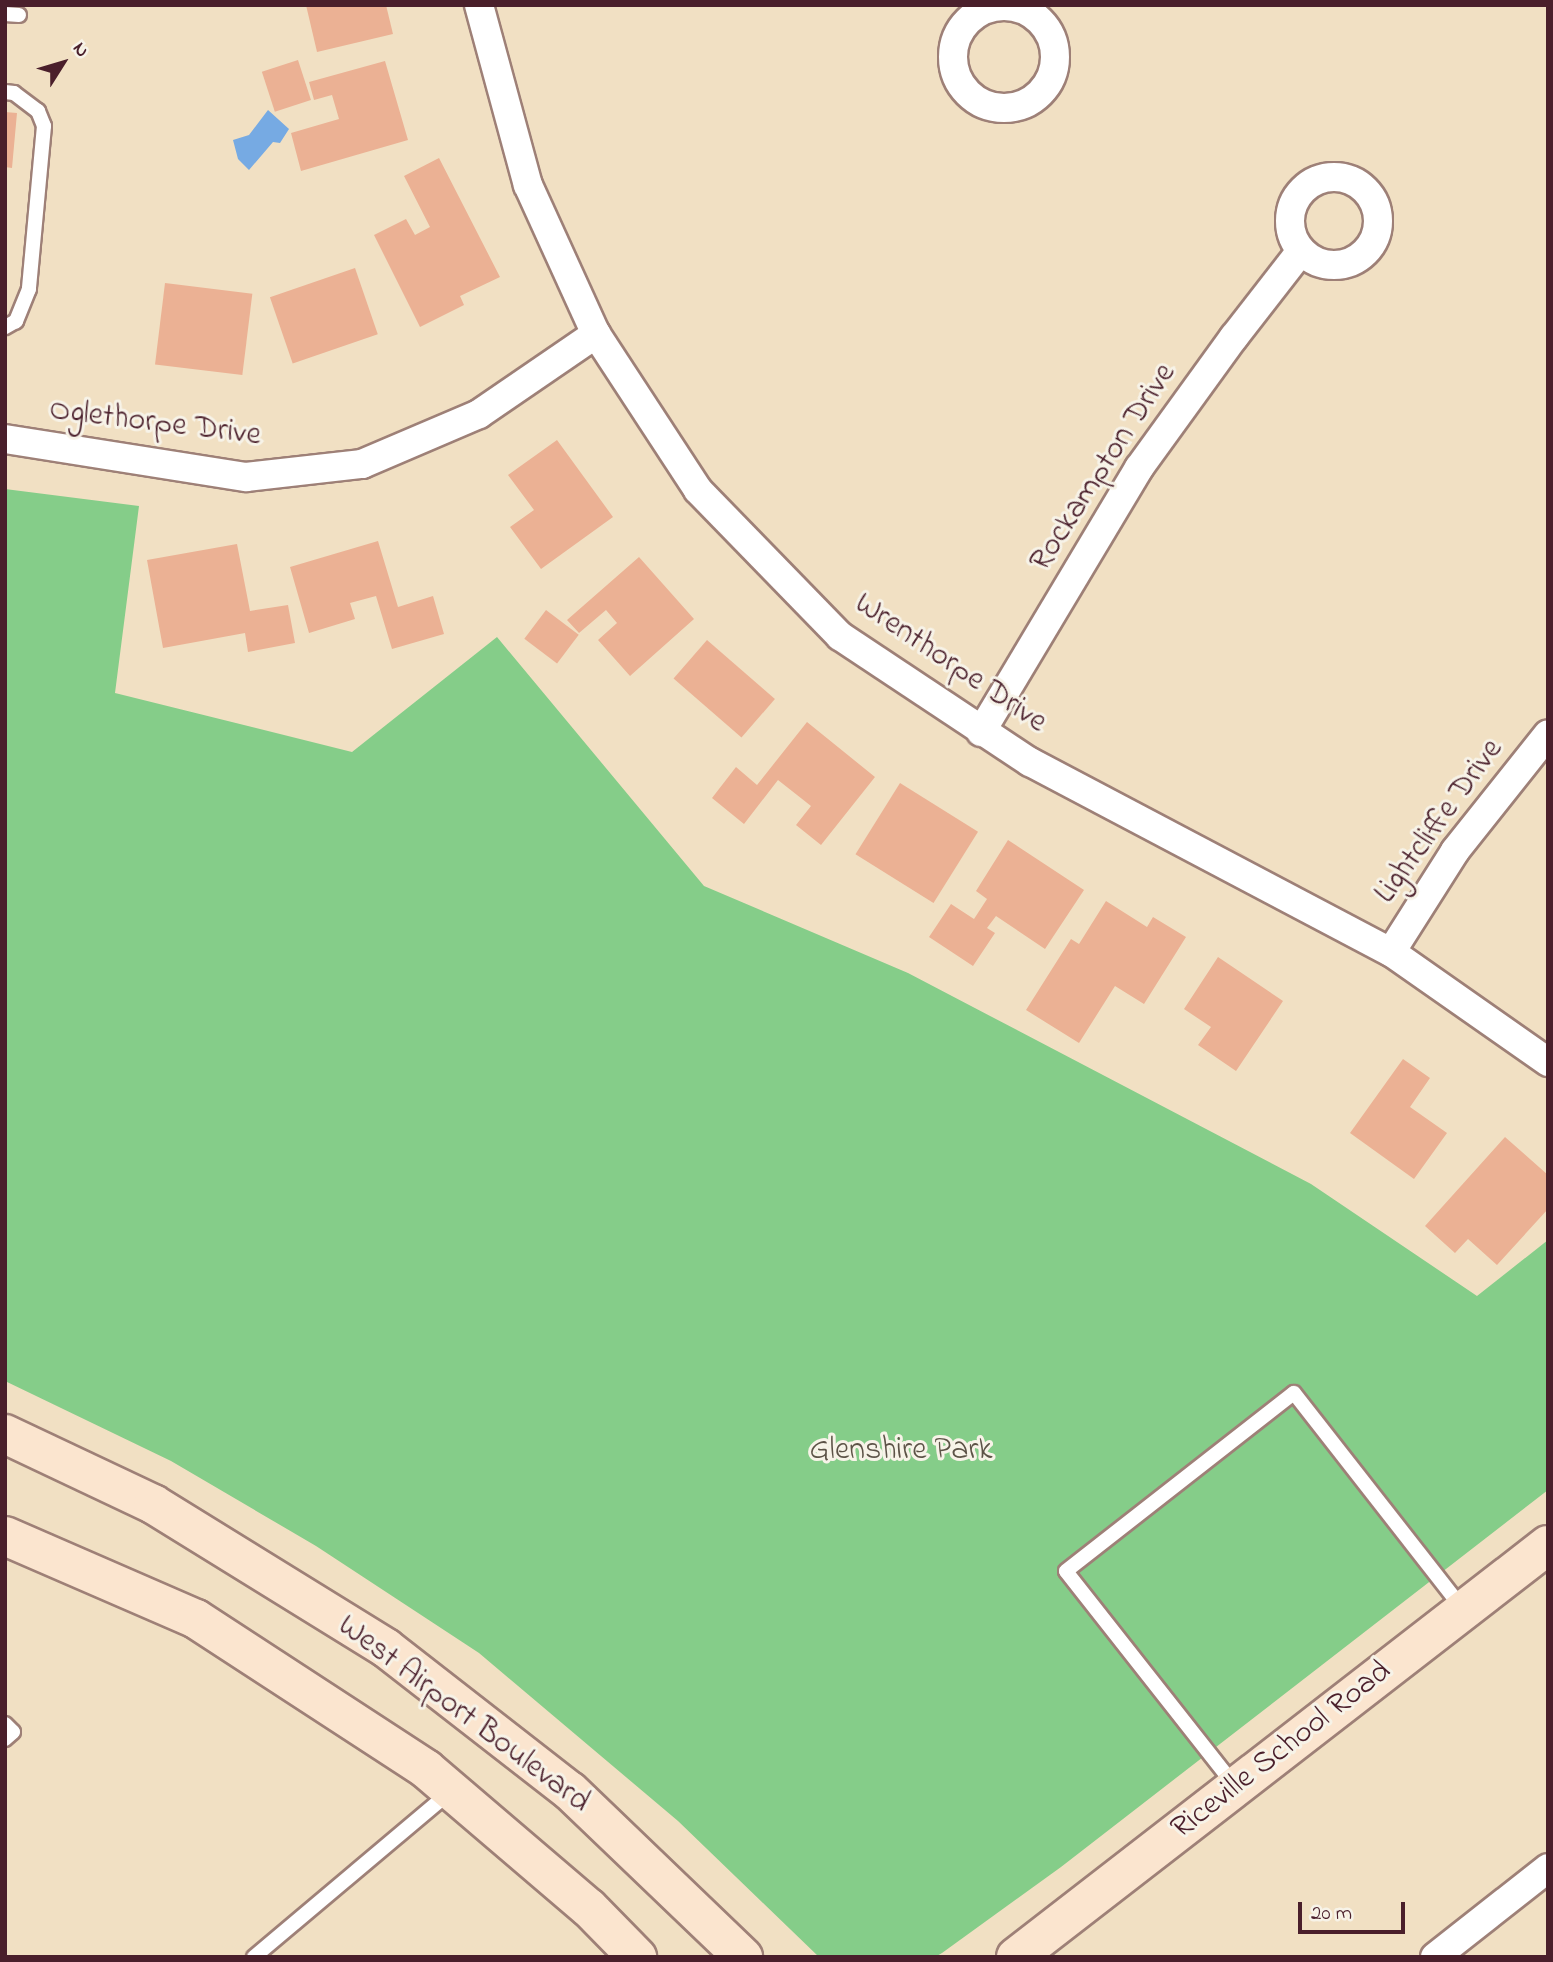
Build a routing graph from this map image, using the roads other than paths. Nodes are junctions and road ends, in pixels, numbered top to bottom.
1 (479, 5) edge
2 (5, 92) edge
3 (1301, 251) dead end
4 (5, 327) edge
5 (596, 334) junction
6 (5, 439) edge
7 (981, 732) junction
8 (1548, 734) edge
9 (1391, 953) junction
10 (1548, 1062) edge
11 (5, 1434) edge
12 (5, 1536) edge
13 (1548, 1545) edge
14 (1464, 1610) junction
15 (5, 1724) edge
16 (5, 1739) edge
17 (1236, 1787) junction
18 (451, 1791) junction
19 (1548, 1868) edge
20 (254, 1957) edge
21 (637, 1957) edge
22 (743, 1957) edge
23 (1016, 1957) edge
24 (1435, 1957) edge

1 - 5 street, Wrenthorpe Drive
2 - 4 lane
3 - 7 street, Rockampton Drive
5 - 6 street, Oglethorpe Drive
5 - 7 street, Wrenthorpe Drive
7 - 9 street, Wrenthorpe Drive
8 - 9 street, Lightcliffe Drive
9 - 10 street, Wrenthorpe Drive
11 - 22 main road, West Airport Boulevard
12 - 18 main road, West Airport Boulevard
13 - 14 main road, Riceville School Road
14 - 17 main road, Riceville School Road
14 - 17 lane
15 - 16 lane
17 - 23 main road, Riceville School Road
18 - 20 lane
18 - 21 main road, West Airport Boulevard
19 - 24 street

